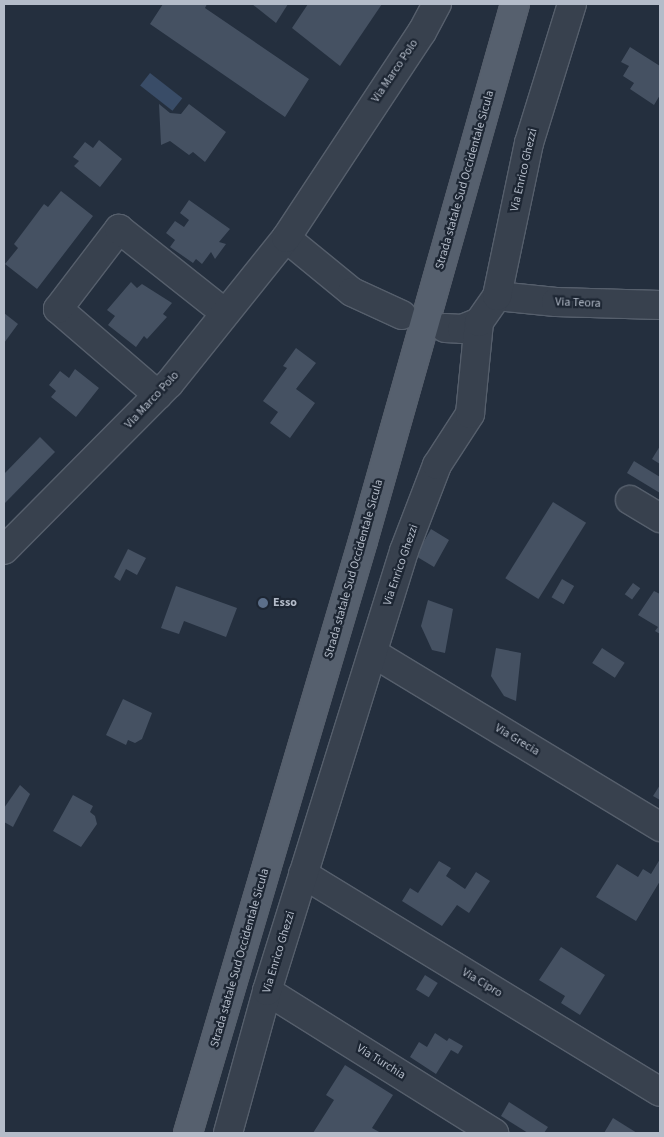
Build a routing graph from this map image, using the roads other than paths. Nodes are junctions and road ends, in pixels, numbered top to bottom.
1 (437, 4) edge
2 (515, 4) edge
3 (572, 4) edge
4 (286, 238) junction
5 (497, 296) junction
6 (660, 306) edge
7 (226, 313) junction
8 (402, 315) dead end
9 (479, 322) junction
10 (445, 328) dead end
11 (158, 395) junction
12 (630, 500) dead end
13 (660, 518) edge
14 (4, 550) edge
15 (373, 652) junction
16 (660, 828) edge
17 (303, 874) junction
18 (267, 991) junction
19 (660, 1092) edge
20 (188, 1133) edge
21 (228, 1133) edge
22 (494, 1133) edge

1 - 4 street, Via Marco Polo
2 - 20 main road, Strada statale Sud Occidentale Sicula
3 - 5 street, Via Enrico Ghezzi
4 - 7 street, Via Marco Polo
4 - 8 street
5 - 6 street, Via Teora
5 - 9 street, Via Enrico Ghezzi
7 - 11 street, Via Marco Polo
7 - 11 street
9 - 10 street
9 - 15 street, Via Enrico Ghezzi
11 - 14 street, Via Marco Polo
12 - 13 street
15 - 16 street, Via Grecia
15 - 17 street, Via Enrico Ghezzi
17 - 18 street, Via Enrico Ghezzi
17 - 19 street, Via Cipro
18 - 21 street, Via Enrico Ghezzi
18 - 22 street, Via Turchia

